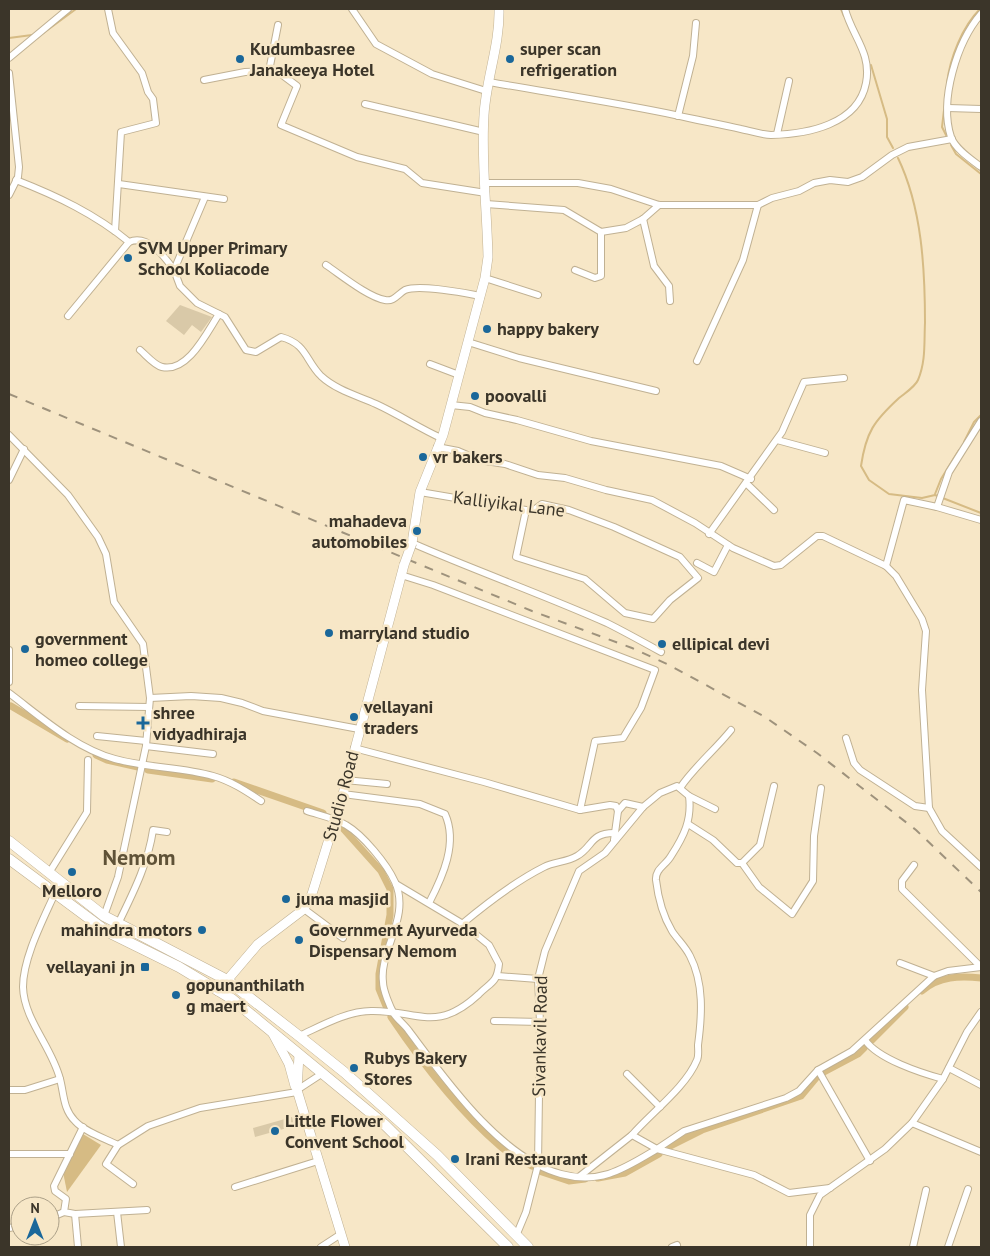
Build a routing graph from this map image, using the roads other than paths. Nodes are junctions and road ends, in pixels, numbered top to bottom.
1 (68, 9) edge
2 (108, 9) edge
3 (352, 9) edge
4 (499, 9) edge
5 (845, 9) edge
6 (981, 14) edge
7 (696, 23) dead end
8 (278, 25) dead end
9 (9, 58) edge
10 (269, 71) junction
11 (9, 73) edge
12 (204, 80) dead end
13 (789, 81) dead end
14 (488, 82) junction
15 (486, 91) junction
16 (365, 104) dead end
17 (948, 108) junction
18 (981, 109) edge
19 (678, 116) junction
20 (484, 132) junction
21 (777, 134) junction
22 (952, 139) junction
23 (981, 167) edge
24 (13, 180) edge
25 (119, 184) junction
26 (486, 188) junction
27 (9, 195) edge
28 (206, 197) junction
29 (224, 199) dead end
30 (486, 204) junction
31 (659, 205) junction
32 (758, 205) junction
33 (643, 219) junction
34 (115, 231) junction
35 (600, 232) junction
36 (129, 242) junction
37 (326, 265) dead end
38 (174, 270) junction
39 (575, 270) dead end
40 (485, 278) junction
41 (538, 294) dead end
42 (481, 296) junction
43 (670, 301) dead end
44 (219, 314) junction
45 (68, 316) dead end
46 (468, 342) junction
47 (140, 350) dead end
48 (697, 361) dead end
49 (430, 364) dead end
50 (460, 375) junction
51 (844, 378) dead end
52 (656, 391) dead end
53 (451, 405) junction
54 (981, 422) edge
55 (9, 435) edge
56 (777, 440) junction
57 (439, 443) junction
58 (24, 449) junction
59 (825, 453) dead end
60 (9, 480) edge
61 (749, 481) junction
62 (420, 492) junction
63 (938, 504) junction
64 (526, 510) junction
65 (774, 510) dead end
66 (981, 520) edge
67 (709, 534) junction
68 (412, 543) junction
69 (728, 545) junction
70 (697, 563) dead end
71 (886, 566) junction
72 (401, 575) junction
73 (9, 650) edge
74 (661, 652) dead end
75 (9, 682) edge
76 (9, 693) edge
77 (150, 698) junction
78 (80, 706) dead end
79 (149, 707) junction
80 (359, 729) junction
81 (731, 730) dead end
82 (97, 736) dead end
83 (846, 738) dead end
84 (146, 744) junction
85 (354, 748) junction
86 (213, 754) dead end
87 (88, 760) dead end
88 (142, 765) junction
89 (345, 780) junction
90 (387, 784) dead end
91 (774, 786) dead end
92 (680, 788) junction
93 (821, 788) dead end
94 (342, 794) junction
95 (689, 796) junction
96 (261, 801) dead end
97 (644, 807) junction
98 (929, 808) junction
99 (715, 809) dead end
100 (580, 810) junction
101 (307, 811) dead end
102 (618, 811) junction
103 (335, 821) junction
104 (688, 824) junction
105 (167, 832) dead end
106 (614, 837) junction
107 (9, 841) edge
108 (9, 859) edge
109 (742, 864) junction
110 (914, 865) dead end
111 (981, 867) edge
112 (49, 873) junction
113 (396, 884) junction
114 (55, 894) junction
115 (429, 903) junction
116 (304, 909) junction
117 (104, 916) junction
118 (118, 924) junction
119 (462, 924) junction
120 (342, 938) dead end
121 (900, 963) dead end
122 (981, 967) edge
123 (498, 976) junction
124 (934, 976) junction
125 (538, 979) junction
126 (227, 980) junction
127 (218, 991) junction
128 (981, 1012) edge
129 (394, 1014) junction
130 (494, 1021) dead end
131 (540, 1022) junction
132 (272, 1031) junction
133 (303, 1039) junction
134 (865, 1040) junction
135 (299, 1055) junction
136 (949, 1068) junction
137 (818, 1070) junction
138 (323, 1073) junction
139 (627, 1074) dead end
140 (60, 1079) junction
141 (943, 1079) junction
142 (981, 1085) edge
143 (9, 1090) edge
144 (297, 1091) junction
145 (660, 1107) junction
146 (912, 1123) junction
147 (83, 1127) junction
148 (632, 1135) junction
149 (118, 1145) junction
150 (656, 1149) junction
151 (981, 1152) edge
152 (9, 1154) edge
153 (70, 1154) junction
154 (318, 1161) junction
155 (870, 1161) junction
156 (538, 1165) junction
157 (580, 1176) junction
158 (133, 1184) dead end
159 (235, 1187) dead end
160 (830, 1188) junction
161 (968, 1189) dead end
162 (926, 1190) dead end
163 (147, 1210) dead end
164 (64, 1212) junction
165 (117, 1212) junction
166 (60, 1214) edge
167 (76, 1214) junction
168 (341, 1234) junction
169 (516, 1236) junction
170 (78, 1247) edge
171 (122, 1247) edge
172 (320, 1247) edge
173 (346, 1247) edge
174 (508, 1247) edge
175 (528, 1247) edge
176 (810, 1247) edge
177 (913, 1247) edge
178 (948, 1247) edge

1 - 9 street
2 - 25 street
3 - 15 street
4 - 14 street, Studio Road
5 - 21 street
6 - 17 street
7 - 19 street
8 - 10 street
10 - 12 street
10 - 26 street
11 - 24 street
13 - 21 street
14 - 15 street, Studio Road
14 - 19 street
15 - 20 street, Studio Road
16 - 20 street
17 - 18 street
17 - 22 street
19 - 21 street
20 - 26 street, Studio Road
22 - 23 street
22 - 32 street
24 - 27 street
24 - 34 street
25 - 28 street
25 - 34 street
26 - 30 street, Studio Road
26 - 31 street
28 - 29 street
28 - 38 street
30 - 35 street
30 - 40 street, Studio Road
31 - 32 street
31 - 33 street
32 - 48 street
33 - 35 street
33 - 43 street
34 - 36 street
35 - 39 street
36 - 38 street
36 - 45 street
37 - 42 street
38 - 44 street
40 - 41 street
40 - 42 street, Studio Road
42 - 46 street, Studio Road
44 - 47 street
44 - 57 street
46 - 50 street, Studio Road
46 - 52 street
49 - 50 street
50 - 53 street, Studio Road
51 - 56 street
53 - 57 street, Studio Road
53 - 61 street
54 - 63 street
55 - 58 street
56 - 59 street
56 - 61 street
57 - 62 street, Studio Road
57 - 67 street
58 - 60 street
58 - 77 street
61 - 65 street
61 - 67 street
62 - 64 street, Kalliyikal Lane
62 - 68 street, Studio Road
63 - 66 street
63 - 71 street
64 - 64 street, Kalliyikal Lane
67 - 69 street
68 - 72 street, Studio Road, bridge
68 - 74 street
69 - 70 street
69 - 71 street
71 - 98 street
72 - 80 street, Studio Road
72 - 100 street
73 - 75 street
76 - 88 street
77 - 79 street
77 - 80 street
78 - 79 street
79 - 84 street
80 - 85 street, Studio Road
81 - 92 street
82 - 84 street
83 - 98 street
84 - 86 street
84 - 88 street
85 - 89 street, Studio Road
85 - 100 street
87 - 112 street
88 - 96 street
88 - 117 street
89 - 90 street
89 - 94 street, Studio Road
91 - 109 street
92 - 95 street
92 - 97 street, Sivankavil Road
93 - 109 street
94 - 103 street, Studio Road
94 - 115 street
95 - 99 street
95 - 104 street
97 - 102 street
97 - 106 street, Sivankavil Road
98 - 111 street
100 - 102 street
101 - 103 street
102 - 106 street
103 - 113 street
103 - 116 street, Studio Road
104 - 109 street
104 - 145 street
105 - 118 street
106 - 119 street
106 - 125 street, Sivankavil Road
107 - 112 main road
108 - 114 main road
110 - 122 street
112 - 117 main road
113 - 115 street
113 - 129 street
114 - 127 main road
114 - 140 street
115 - 119 street
116 - 120 street
116 - 126 street, Studio Road
117 - 118 main road
118 - 126 main road
119 - 123 street
121 - 124 street
122 - 124 street
123 - 125 street
123 - 129 street
124 - 134 street
125 - 131 street, Sivankavil Road
126 - 127 street, Studio Road
126 - 133 main road
127 - 132 main road
128 - 136 street
129 - 133 street
129 - 156 street
130 - 131 street
131 - 156 street, Sivankavil Road
132 - 135 main road
132 - 144 street
133 - 135 main road
133 - 169 main road
134 - 137 street
134 - 141 street
135 - 138 main road
135 - 144 street
136 - 141 street
136 - 142 street
137 - 150 street
137 - 155 street
138 - 144 street
138 - 174 main road
139 - 145 street
140 - 143 street
140 - 147 street
141 - 146 street
144 - 149 street
144 - 154 street
145 - 148 street
146 - 151 street
146 - 155 street
147 - 149 street
147 - 153 street
148 - 150 street
148 - 157 street
149 - 158 street
150 - 157 street
150 - 160 street
152 - 153 street
153 - 164 street
154 - 159 street
154 - 168 street
155 - 160 street
156 - 157 street
156 - 169 street, Sivankavil Road
160 - 176 street
161 - 178 street
162 - 177 street
163 - 165 street
164 - 166 street
164 - 167 street
165 - 167 street
165 - 171 street
167 - 170 street
168 - 172 street
168 - 173 street
169 - 175 main road

